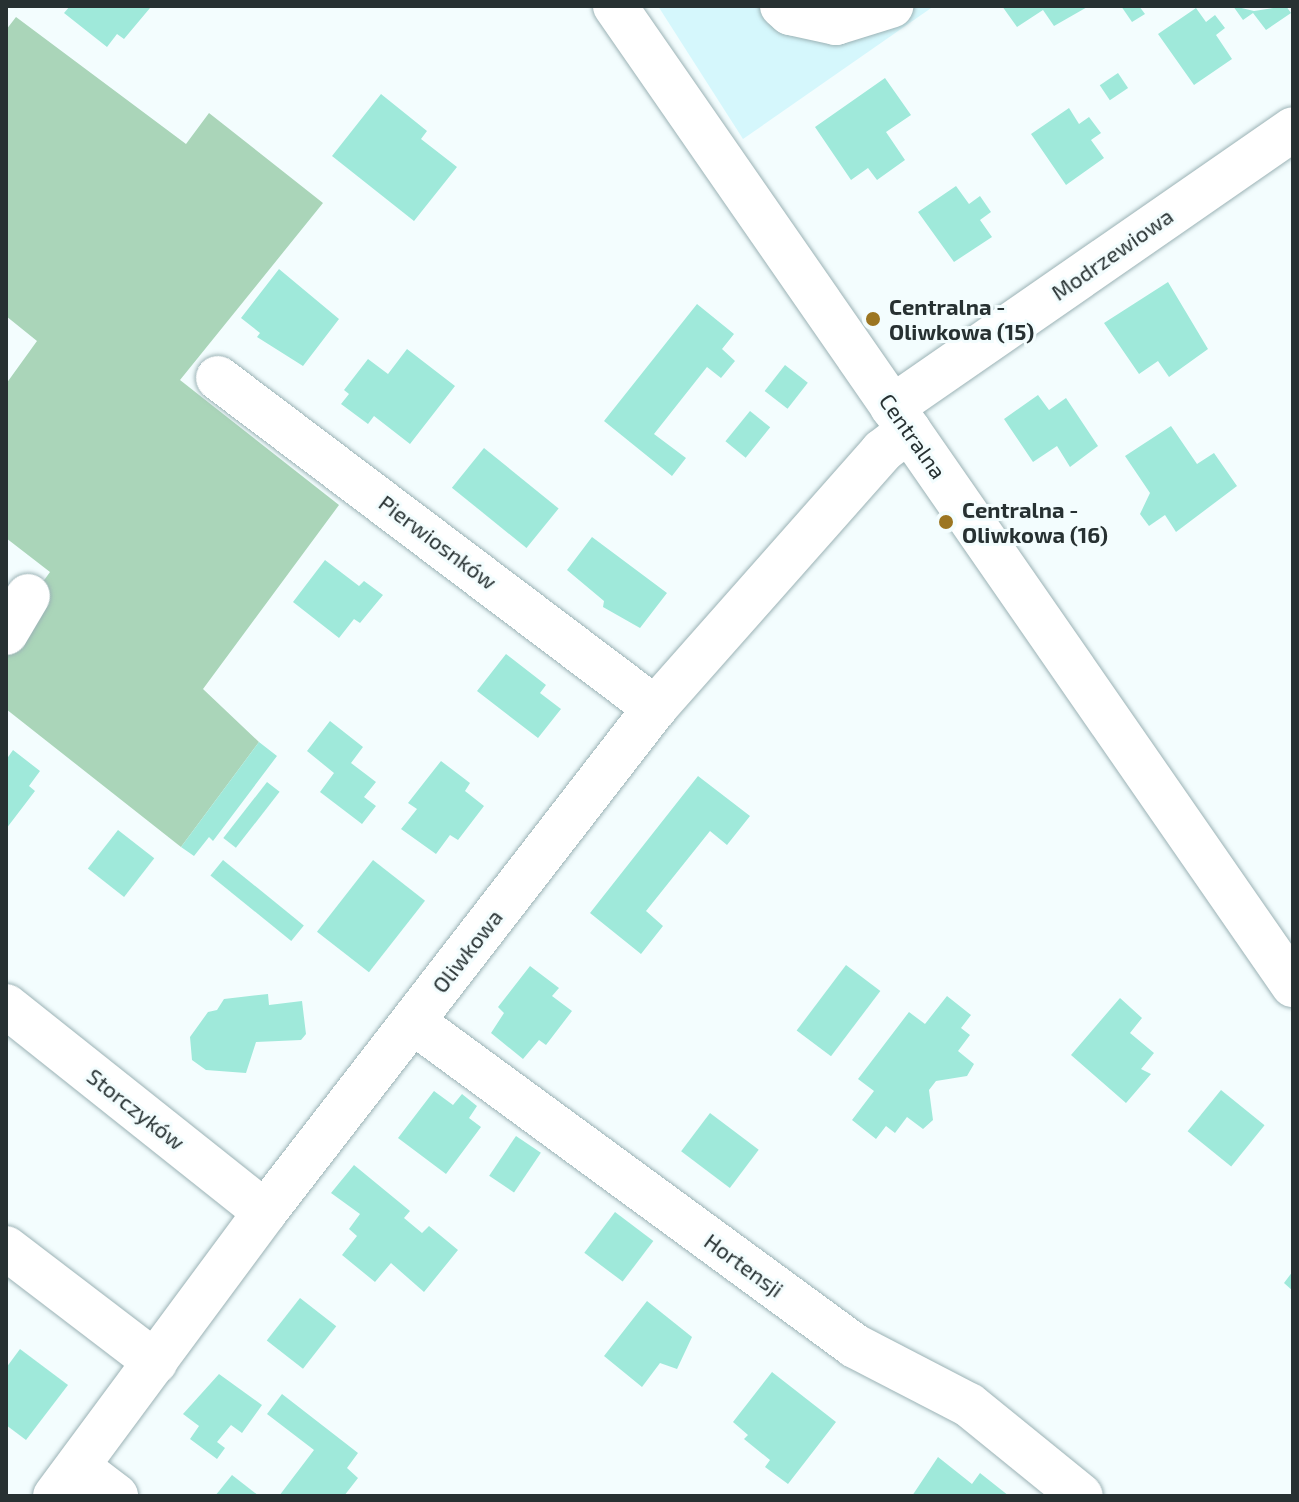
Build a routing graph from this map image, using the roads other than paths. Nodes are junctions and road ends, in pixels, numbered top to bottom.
1 (782, 6) edge
2 (891, 6) edge
3 (625, 9) edge
4 (1293, 129) edge
5 (218, 378) dead end
6 (901, 419) junction
7 (28, 596) dead end
8 (6, 633) edge
9 (655, 708) junction
10 (1293, 985) edge
11 (6, 1006) edge
12 (413, 1022) junction
13 (265, 1212) junction
14 (6, 1248) edge
15 (155, 1362) junction
16 (67, 1482) edge
17 (116, 1496) edge
18 (1081, 1496) edge

1 - 2 street
3 - 6 street, Centralna
4 - 6 street, Modrzewiowa
5 - 9 street, Pierwiosnków
6 - 9 street, Oliwkowa
6 - 10 street, Centralna
7 - 8 street
9 - 12 street, Oliwkowa
11 - 13 street, Storczyków
12 - 13 street, Oliwkowa
12 - 18 street, Hortensji
13 - 15 street, Oliwkowa
14 - 15 street
15 - 16 street, Oliwkowa
16 - 17 street

